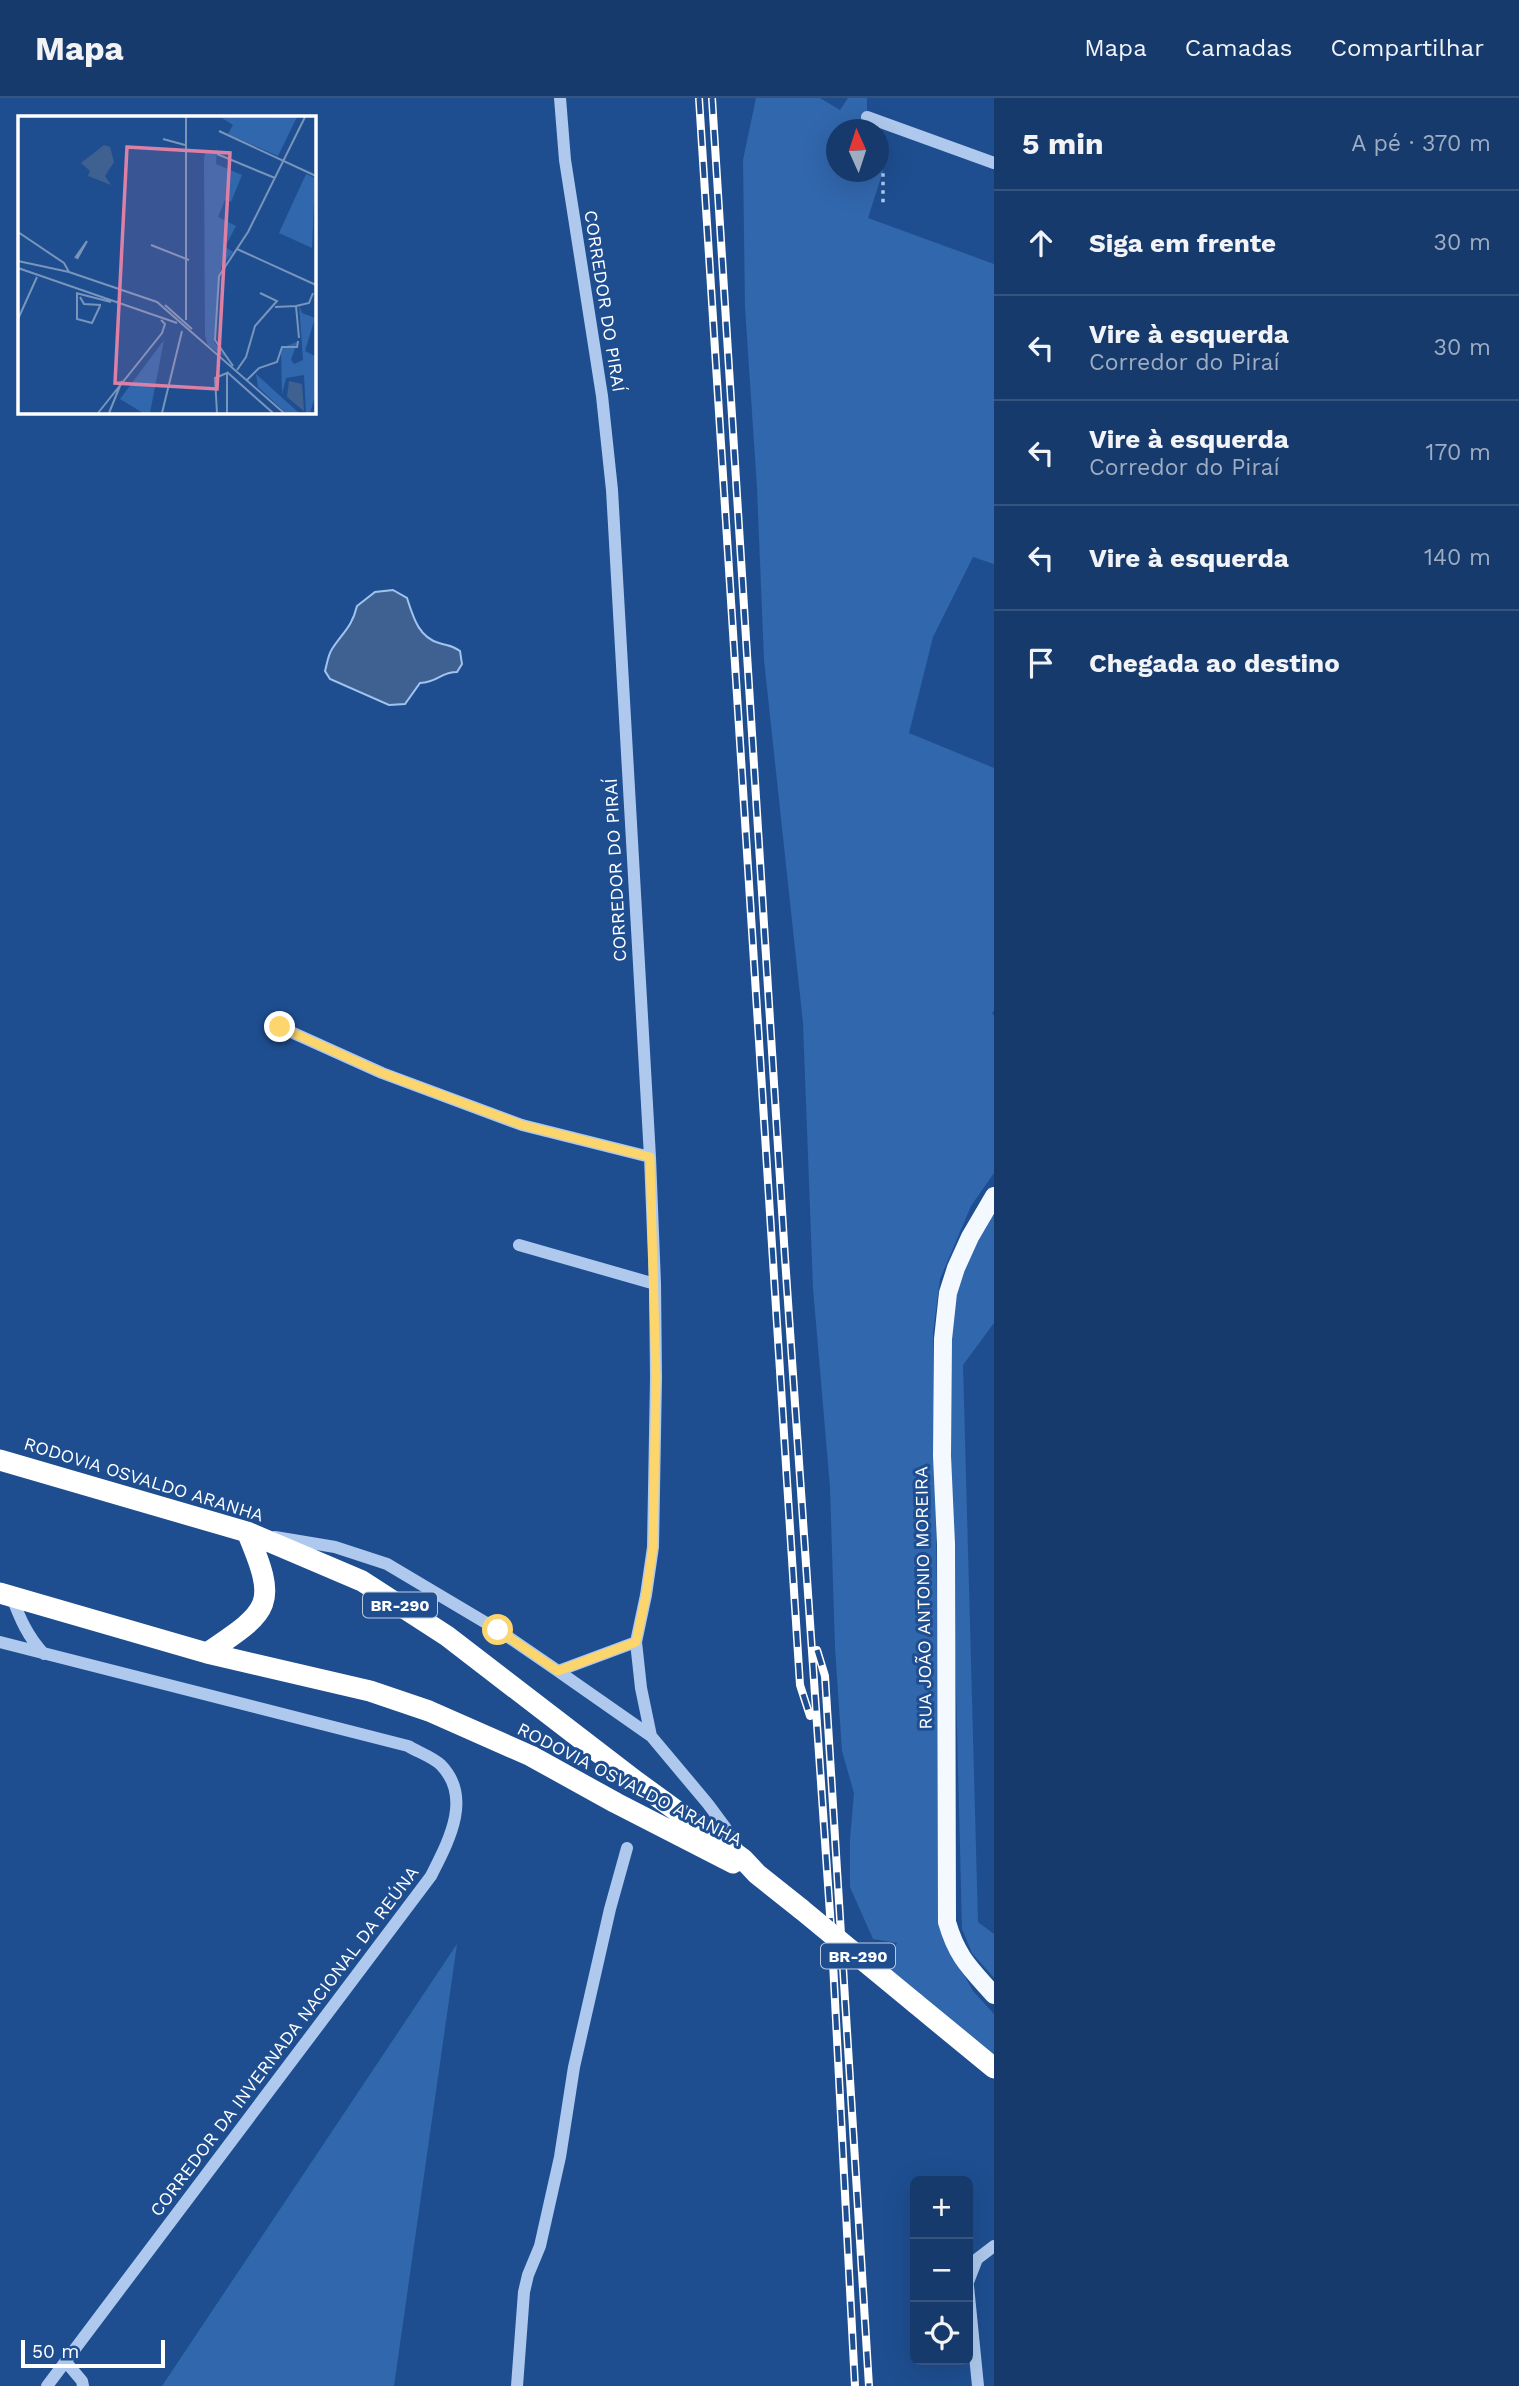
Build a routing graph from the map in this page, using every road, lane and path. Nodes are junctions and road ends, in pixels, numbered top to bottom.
1 (560, 98) edge
2 (867, 117) dead end
3 (994, 163) edge
4 (883, 182) edge
5 (883, 203) dead end
6 (280, 1027) dead end
7 (650, 1157) junction
8 (994, 1196) edge
9 (519, 1245) dead end
10 (654, 1284) junction
11 (0, 1460) edge
12 (247, 1532) junction
13 (6, 1595) edge
14 (0, 1642) edge
15 (636, 1642) junction
16 (207, 1653) junction
17 (45, 1654) junction
18 (558, 1671) junction
19 (651, 1736) junction
20 (627, 1848) dead end
21 (750, 1866) junction
22 (994, 1995) edge
23 (994, 2068) edge
24 (994, 2245) edge
25 (973, 2270) edge
26 (970, 2302) edge
27 (66, 2362) junction
28 (47, 2386) edge
29 (83, 2386) edge
30 (517, 2386) edge
31 (978, 2386) edge

1 - 7 street, CORREDOR DO PIRAÍ
2 - 3 street
4 - 5 path
6 - 7 street
7 - 10 street, CORREDOR DO PIRAÍ
8 - 22 main road, RUA JOÃO ANTONIO MOREIRA
9 - 10 street
10 - 15 street, CORREDOR DO PIRAÍ
11 - 12 highway, RODOVIA OSVALDO ARANHA / BR-290
12 - 16 highway
12 - 18 street
12 - 21 highway, RODOVIA OSVALDO ARANHA / BR-290
13 - 16 highway, RODOVIA OSVALDO ARANHA / BR-290
13 - 17 street
14 - 17 street, CORREDOR DA INVERNADA NACIONAL DA REÚNA
15 - 18 street
15 - 19 street, CORREDOR DO PIRAÍ
16 - 21 highway, RODOVIA OSVALDO ARANHA / BR-290
17 - 27 street, CORREDOR DA INVERNADA NACIONAL DA REÚNA
18 - 19 street
19 - 21 street
20 - 30 street
21 - 23 highway, RODOVIA OSVALDO ARANHA / BR-290, bridge
24 - 25 street
26 - 31 street
27 - 28 street, CORREDOR DA INVERNADA NACIONAL DA REÚNA
27 - 29 street

